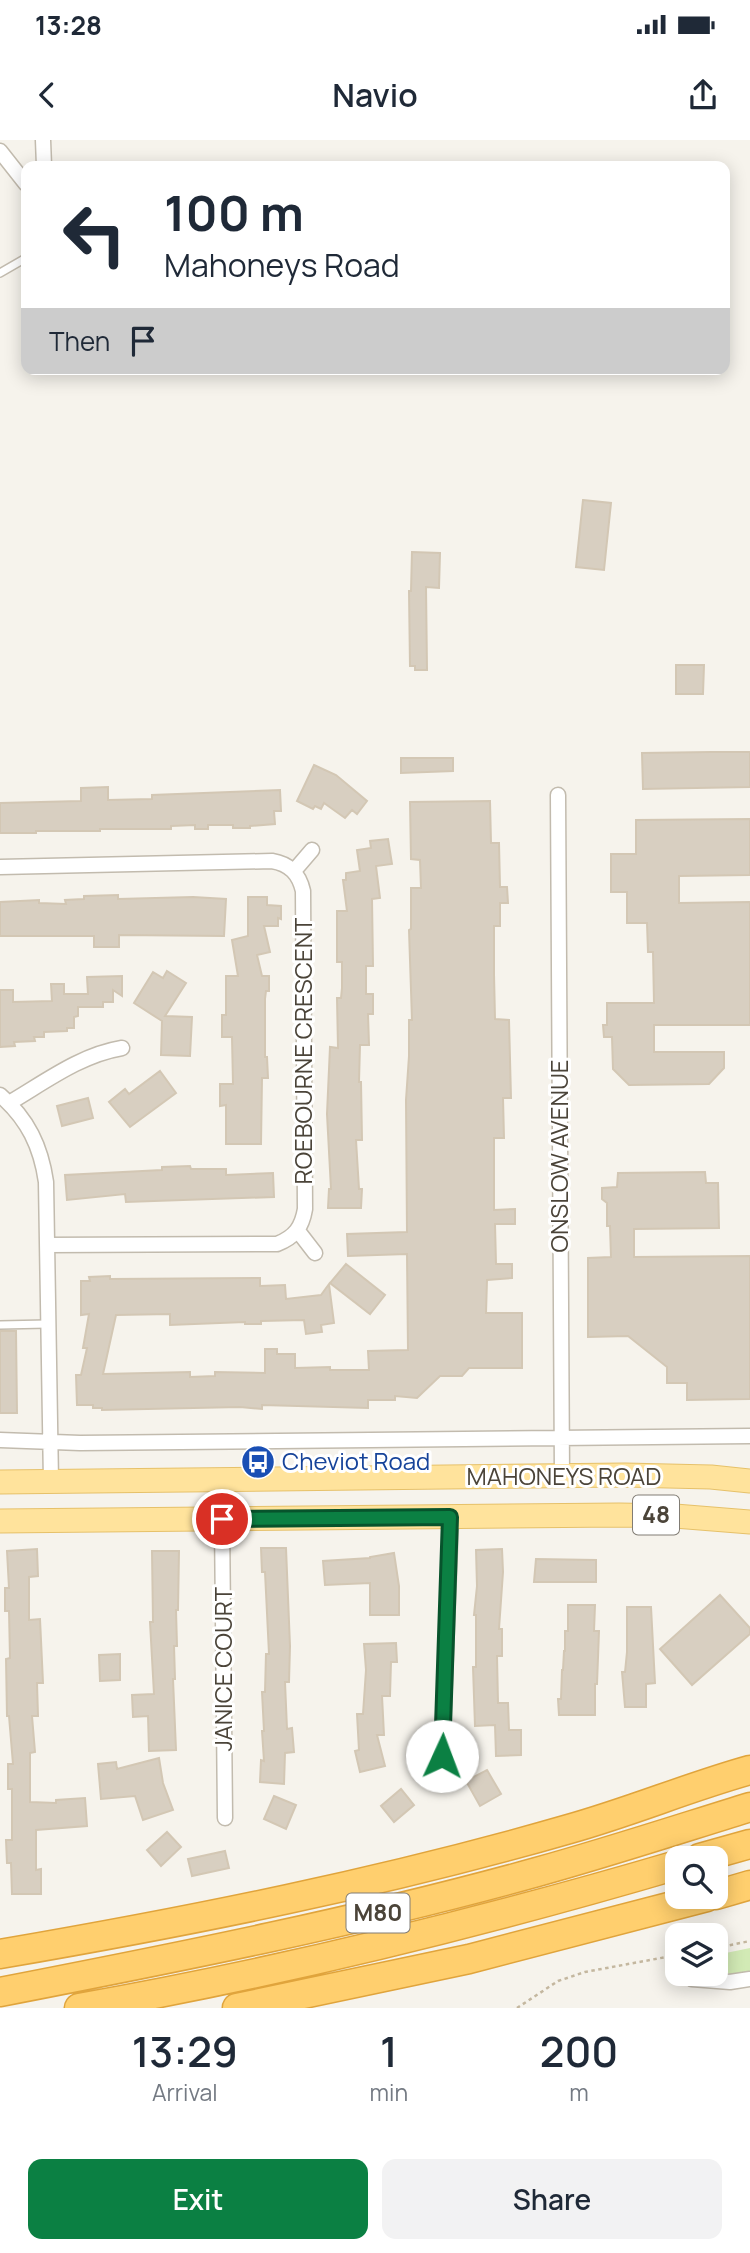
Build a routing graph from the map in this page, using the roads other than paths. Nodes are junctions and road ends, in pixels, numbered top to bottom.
1 (43, 140) edge
2 (0, 151) edge
3 (44, 161) edge
4 (21, 178) edge
5 (21, 261) edge
6 (0, 273) edge
7 (558, 795) dead end
8 (312, 850) dead end
9 (0, 867) edge
10 (294, 871) junction
11 (122, 1048) dead end
12 (4, 1099) edge
13 (298, 1231) junction
14 (47, 1245) junction
15 (315, 1253) dead end
16 (47, 1324) junction
17 (0, 1325) edge
18 (750, 1436) edge
19 (561, 1438) junction
20 (0, 1440) edge
21 (49, 1441) junction
22 (562, 1476) junction
23 (750, 1481) edge
24 (0, 1482) edge
25 (51, 1482) junction
26 (450, 1517) junction
27 (562, 1517) junction
28 (222, 1519) junction
29 (0, 1521) edge
30 (750, 1521) edge
31 (442, 1756) dead end
32 (750, 1770) edge
33 (750, 1807) edge
34 (225, 1818) dead end
35 (750, 1844) edge
36 (728, 1850) edge
37 (665, 1869) edge
38 (750, 1885) edge
39 (728, 1891) edge
40 (665, 1908) edge
41 (0, 1954) edge
42 (750, 1979) edge
43 (728, 1982) edge
44 (0, 1992) edge
45 (79, 2008) edge
46 (237, 2008) edge

1 - 3 street
2 - 4 street
5 - 6 lane
7 - 19 street, ONSLOW AVENUE
8 - 10 street
9 - 10 street
10 - 13 street, ROEBOURNE CRESCENT
11 - 12 street
12 - 14 street
13 - 14 street
13 - 15 street
14 - 16 street
16 - 17 lane
16 - 21 street
18 - 19 street
19 - 21 street
19 - 22 street, ONSLOW AVENUE
20 - 21 street
21 - 25 street
22 - 23 main road, MAHONEYS ROAD / 48
22 - 25 main road, MAHONEYS ROAD / 48
22 - 27 main road, ONSLOW AVENUE
24 - 25 main road, MAHONEYS ROAD / 48
26 - 27 main road, MAHONEYS ROAD / 48
26 - 28 main road, MAHONEYS ROAD / 48
26 - 31 street
27 - 30 main road, MAHONEYS ROAD / 48
28 - 29 main road, MAHONEYS ROAD / 48
28 - 34 street, JANICE COURT
32 - 41 highway
33 - 44 highway, M80
35 - 36 highway
37 - 45 highway, M80
38 - 39 highway
40 - 46 highway
42 - 43 street

